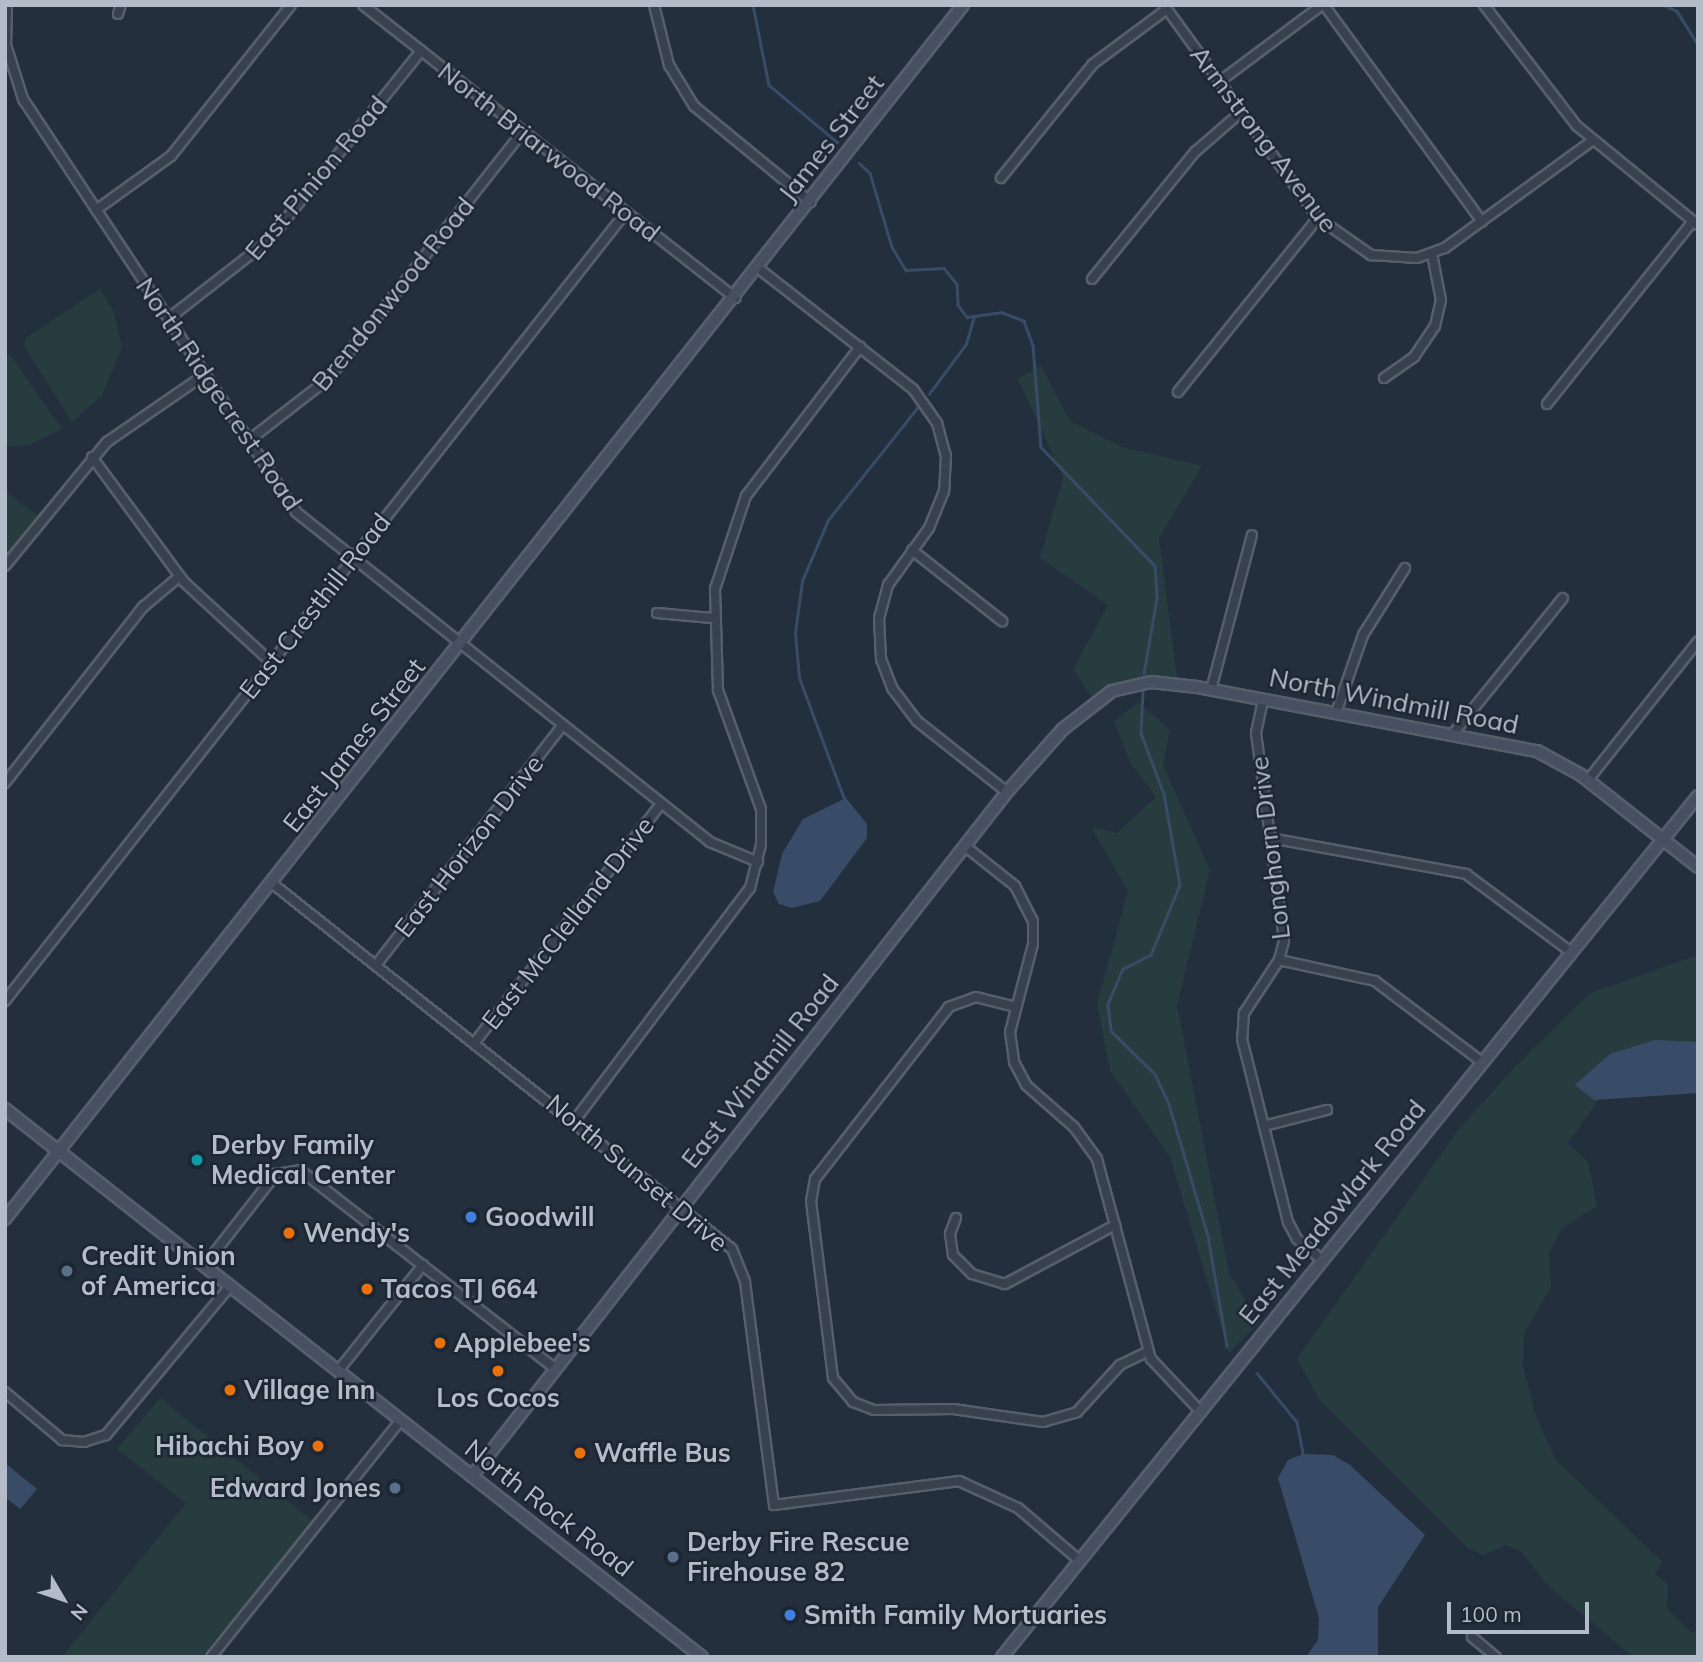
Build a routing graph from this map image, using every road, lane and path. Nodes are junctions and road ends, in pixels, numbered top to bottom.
1 (7, 5) edge
2 (291, 5) edge
3 (363, 5) edge
4 (654, 5) edge
5 (963, 5) edge
6 (1323, 5) edge
7 (1484, 5) edge
8 (1165, 7) edge
9 (5, 29) edge
10 (421, 51) junction
11 (1219, 82) junction
12 (1241, 112) junction
13 (523, 131) junction
14 (1592, 141) junction
15 (1001, 178) dead end
16 (811, 202) junction
17 (96, 210) junction
18 (626, 212) junction
19 (1318, 218) junction
20 (1482, 222) junction
21 (1695, 223) edge
22 (1432, 254) junction
23 (758, 268) junction
24 (1092, 279) dead end
25 (735, 298) junction
26 (168, 319) junction
27 (860, 347) junction
28 (204, 375) junction
29 (1384, 378) dead end
30 (1178, 392) dead end
31 (1547, 404) dead end
32 (248, 441) junction
33 (92, 457) junction
34 (1252, 535) dead end
35 (912, 550) junction
36 (352, 560) junction
37 (5, 566) edge
38 (1405, 568) dead end
39 (180, 576) junction
40 (1563, 598) dead end
41 (657, 613) dead end
42 (712, 618) junction
43 (1002, 621) dead end
44 (1698, 641) edge
45 (461, 646) junction
46 (271, 662) junction
47 (1210, 690) junction
48 (1263, 699) junction
49 (1094, 701) joint
50 (1336, 713) junction
51 (562, 726) junction
52 (1452, 735) junction
53 (1588, 780) junction
54 (5, 783) edge
55 (1007, 792) junction
56 (1698, 796) edge
57 (662, 804) junction
58 (1270, 838) junction
59 (1662, 840) junction
60 (966, 847) junction
61 (758, 862) junction
62 (1698, 867) edge
63 (274, 884) junction
64 (1571, 952) junction
65 (1279, 960) junction
66 (376, 965) junction
67 (6, 997) edge
68 (1016, 1007) junction
69 (475, 1042) junction
70 (1482, 1062) junction
71 (5, 1109) edge
72 (1327, 1110) dead end
73 (575, 1120) junction
74 (1264, 1126) junction
75 (59, 1153) junction
76 (682, 1207) junction
77 (956, 1218) dead end
78 (5, 1219) edge
79 (1115, 1224) junction
80 (1322, 1260) junction
81 (423, 1265) junction
82 (204, 1266) junction
83 (230, 1286) junction
84 (1149, 1351) junction
85 (556, 1369) junction
86 (338, 1371) junction
87 (5, 1392) edge
88 (1200, 1411) junction
89 (400, 1420) junction
90 (472, 1476) junction
91 (1080, 1561) junction
92 (1472, 1637) dead end
93 (211, 1657) edge
94 (702, 1657) edge
95 (1002, 1657) edge
96 (1496, 1657) edge

1 - 9 street, North Ridgecrest Road
2 - 17 street
3 - 10 street, North Briarwood Road
4 - 16 street
5 - 16 street, James Street
6 - 11 street
6 - 20 street
7 - 14 street
8 - 11 street, Armstrong Avenue
8 - 15 street
9 - 17 street, North Ridgecrest Road
10 - 13 street, North Briarwood Road
10 - 26 street, East Pinion Road
11 - 12 street, Armstrong Avenue
12 - 19 street, Armstrong Avenue
12 - 24 street
13 - 18 street, North Briarwood Road
13 - 32 street, Brendonwood Road
14 - 20 street, Armstrong Avenue
14 - 21 street
16 - 23 street, James Street
17 - 26 street, North Ridgecrest Road
18 - 25 street, North Briarwood Road
18 - 36 street, East Cresthill Road
19 - 22 street, Armstrong Avenue
19 - 30 street
20 - 22 street, Armstrong Avenue
21 - 31 street
22 - 29 street
23 - 25 street, James Street
23 - 27 street
25 - 45 street, East James Street
26 - 28 street, North Ridgecrest Road
27 - 35 street
27 - 42 street
28 - 32 street, North Ridgecrest Road
28 - 33 street
32 - 36 street, North Ridgecrest Road
33 - 37 street
33 - 39 street
34 - 47 street
35 - 43 street
35 - 55 street
36 - 45 street, North Ridgecrest Road
36 - 46 street, East Cresthill Road
38 - 50 street
39 - 46 street
39 - 54 street
40 - 52 street
41 - 42 street
42 - 61 street
44 - 53 street
45 - 51 street, North Ridgecrest Road
45 - 63 street, East James Street
46 - 67 street, East Cresthill Road
47 - 48 street, North Windmill Road
47 - 49 street, North Windmill Road
48 - 50 street, North Windmill Road
48 - 58 street, Longhorn Drive
49 - 55 street, East Windmill Road
50 - 52 street, North Windmill Road
51 - 57 street, North Ridgecrest Road
51 - 66 street, East Horizon Drive
52 - 53 street, North Windmill Road
53 - 59 street, North Windmill Road
55 - 60 street, East Windmill Road
56 - 59 street, East Meadowlark Road
57 - 61 street, North Ridgecrest Road
57 - 69 street, East McClelland Drive
58 - 64 street
58 - 65 street, Longhorn Drive
59 - 62 street, North Windmill Road
59 - 64 street, East Meadowlark Road
60 - 68 street
60 - 76 street, East Windmill Road
61 - 73 street
63 - 66 street, North Sunset Drive
63 - 75 street, East James Street
64 - 70 street, East Meadowlark Road
65 - 70 street
65 - 74 street, Longhorn Drive
66 - 69 street, North Sunset Drive
68 - 79 street
68 - 84 street
69 - 73 street, North Sunset Drive
70 - 80 street, East Meadowlark Road
71 - 75 street, North Rock Road
72 - 74 street
73 - 76 street, North Sunset Drive
74 - 80 street, Longhorn Drive
75 - 78 street, East James Street
75 - 82 street, North Rock Road
76 - 85 street, East Windmill Road
76 - 91 street, North Sunset Drive
77 - 79 street
79 - 84 street
80 - 88 street, East Meadowlark Road
81 - 82 street
81 - 85 street
81 - 86 street
82 - 83 street, North Rock Road
83 - 86 street, North Rock Road
83 - 87 street
84 - 88 street
85 - 90 street, East Windmill Road
86 - 89 street, North Rock Road
88 - 91 street, East Meadowlark Road
89 - 90 street, North Rock Road
89 - 93 street
90 - 94 street, North Rock Road
91 - 95 street, East Meadowlark Road
92 - 96 street

